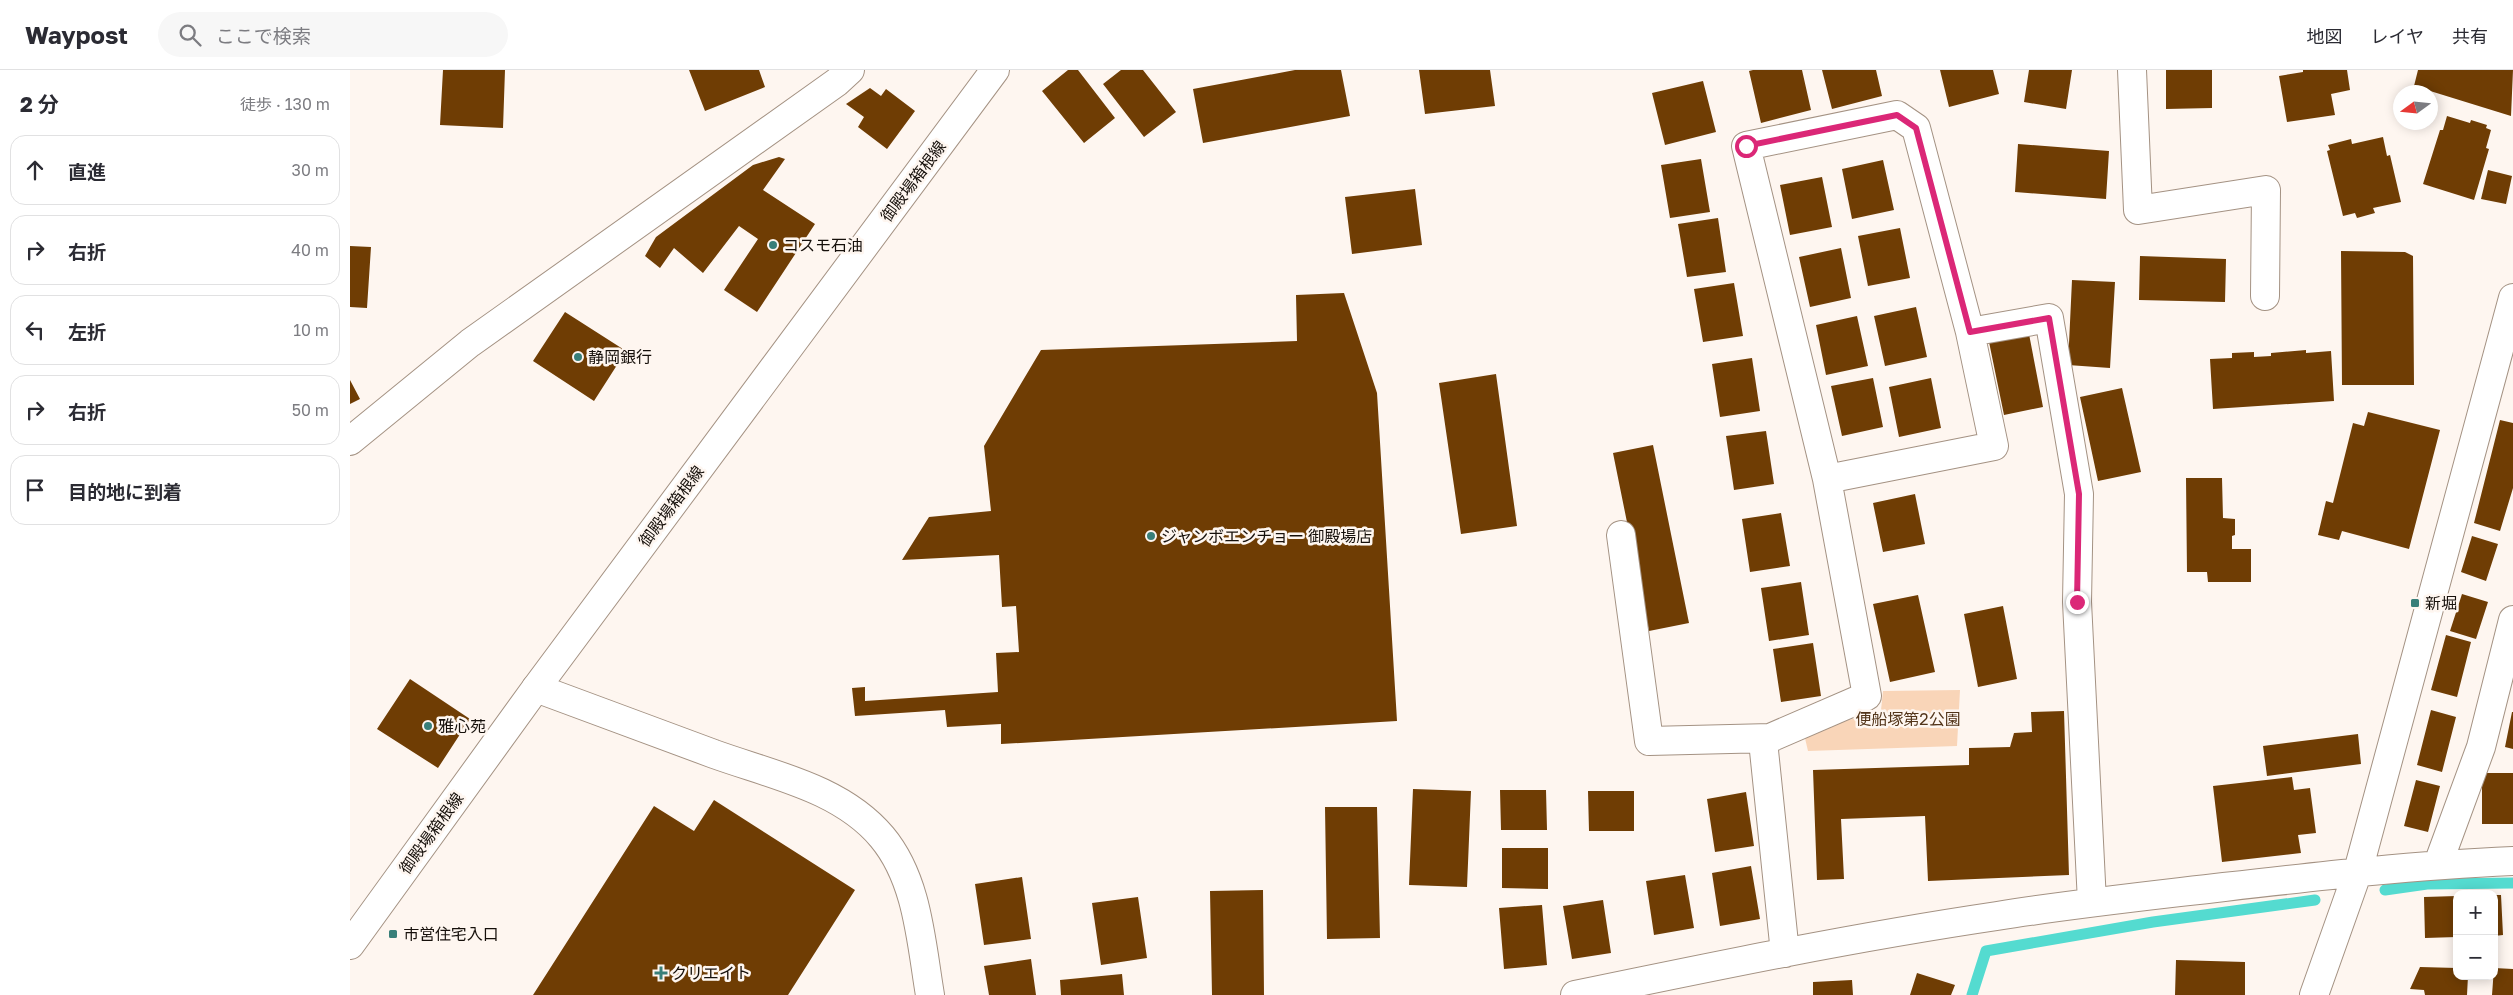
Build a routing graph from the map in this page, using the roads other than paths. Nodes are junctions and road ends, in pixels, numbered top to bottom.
1 (850, 70) edge
2 (996, 70) edge
3 (2132, 70) edge
4 (2265, 296) dead end
5 (2513, 298) edge
6 (1970, 332) junction
7 (350, 441) edge
8 (1827, 479) junction
9 (1621, 536) dead end
10 (2513, 620) edge
11 (536, 688) junction
12 (1771, 738) junction
13 (2513, 861) edge
14 (2438, 864) junction
15 (2358, 871) junction
16 (2092, 902) junction
17 (350, 945) edge
18 (1785, 953) junction
19 (1636, 989) edge
20 (930, 995) edge
21 (1575, 995) edge
22 (2314, 995) edge

1 - 7 street
2 - 11 street, 御殿場箱根線
3 - 4 street
5 - 15 street
6 - 8 street
6 - 8 street
6 - 16 street
8 - 12 street
9 - 12 street
10 - 14 street
11 - 17 street, 御殿場箱根線
11 - 20 street
12 - 18 street
13 - 14 street
14 - 15 street
15 - 16 street
15 - 22 street
16 - 18 street
18 - 19 street
19 - 21 street

